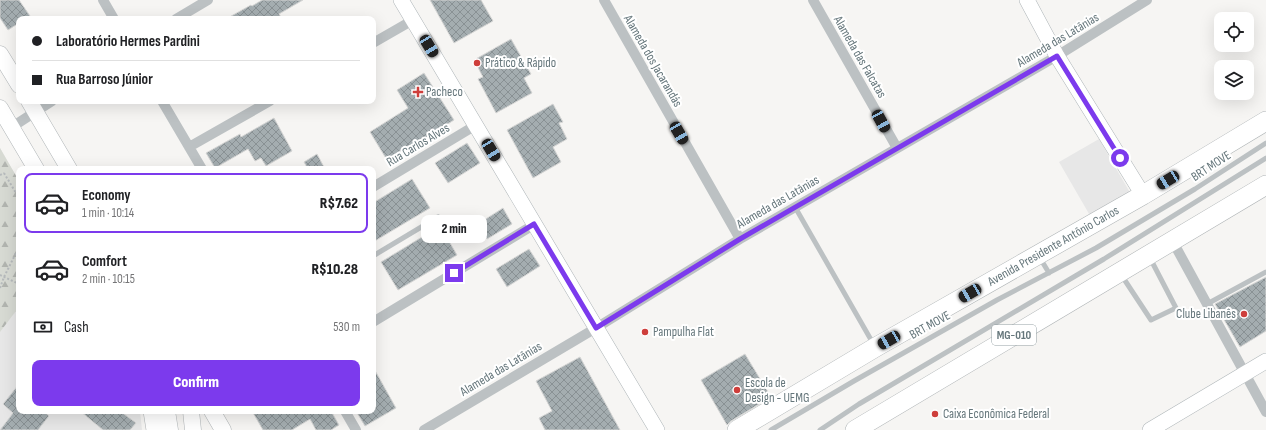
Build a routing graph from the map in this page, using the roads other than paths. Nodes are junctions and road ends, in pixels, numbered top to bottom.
1 (103, 0) edge
2 (208, 0) edge
3 (401, 0) edge
4 (604, 0) edge
5 (813, 0) edge
6 (1027, 0) edge
7 (1148, 0) edge
8 (112, 16) edge
9 (181, 16) edge
10 (413, 20) junction
11 (376, 41) edge
12 (0, 54) edge
13 (1057, 56) junction
14 (16, 80) edge
15 (42, 104) edge
16 (164, 104) edge
17 (265, 104) edge
18 (32, 107) edge
19 (0, 108) edge
20 (1266, 121) edge
21 (476, 126) junction
22 (12, 127) junction
23 (1266, 143) edge
24 (189, 147) junction
25 (897, 148) junction
26 (1266, 158) edge
27 (34, 166) edge
28 (67, 166) edge
29 (200, 166) edge
30 (1266, 184) edge
31 (376, 185) edge
32 (1143, 195) junction
33 (795, 207) junction
34 (438, 217) dead end
35 (534, 224) junction
36 (740, 239) junction
37 (1172, 240) junction
38 (376, 254) edge
39 (1038, 255) junction
40 (1148, 255) junction
41 (1119, 272) junction
42 (1266, 272) edge
43 (1049, 273) junction
44 (1207, 304) junction
45 (376, 320) edge
46 (596, 328) junction
47 (876, 347) junction
48 (1266, 361) edge
49 (1245, 373) junction
50 (1266, 412) edge
51 (153, 414) edge
52 (167, 414) edge
53 (191, 414) edge
54 (214, 414) edge
55 (347, 414) edge
56 (156, 430) edge
57 (170, 430) edge
58 (192, 430) edge
59 (223, 430) edge
60 (356, 430) edge
61 (424, 430) edge
62 (656, 430) edge
63 (737, 430) edge
64 (771, 430) edge
65 (820, 430) edge
66 (855, 430) edge
67 (1150, 430) edge

1 - 8 street
2 - 9 street
3 - 10 street
4 - 36 street, Alameda dos Jacarandás
5 - 25 street, Alameda das Falcatas
6 - 13 street
7 - 13 street, Alameda das Latânias
10 - 11 street
10 - 21 street
12 - 14 main road
13 - 25 street, Alameda das Latânias
13 - 32 street
15 - 18 street
16 - 24 street
17 - 24 street
18 - 22 street
18 - 28 main road
19 - 22 main road
20 - 32 highway, Avenida Presidente Antônio Carlos
21 - 31 street, Rua Carlos Alves
21 - 35 street
22 - 27 main road
23 - 43 lane, BRT MOVE
24 - 29 street
25 - 33 street, Alameda das Latânias
26 - 65 lane, BRT MOVE
30 - 37 highway, MG-010
32 - 39 highway, Avenida Presidente Antônio Carlos
33 - 36 street, Alameda das Latânias
33 - 47 lane
34 - 38 lane
35 - 45 street
35 - 46 street
36 - 46 street, Alameda das Latânias
37 - 40 highway, MG-010
37 - 44 street
39 - 43 lane
39 - 47 highway, Avenida Presidente Antônio Carlos
40 - 41 highway, MG-010
40 - 41 lane
41 - 66 highway, MG-010
42 - 44 lane
43 - 64 lane, BRT MOVE
44 - 49 street
46 - 61 street, Alameda das Latânias
46 - 62 street
47 - 63 highway, Avenida Presidente Antônio Carlos
48 - 49 street
49 - 50 street
49 - 67 street
51 - 56 highway
52 - 57 main road
53 - 58 main road
54 - 59 main road
55 - 60 street

